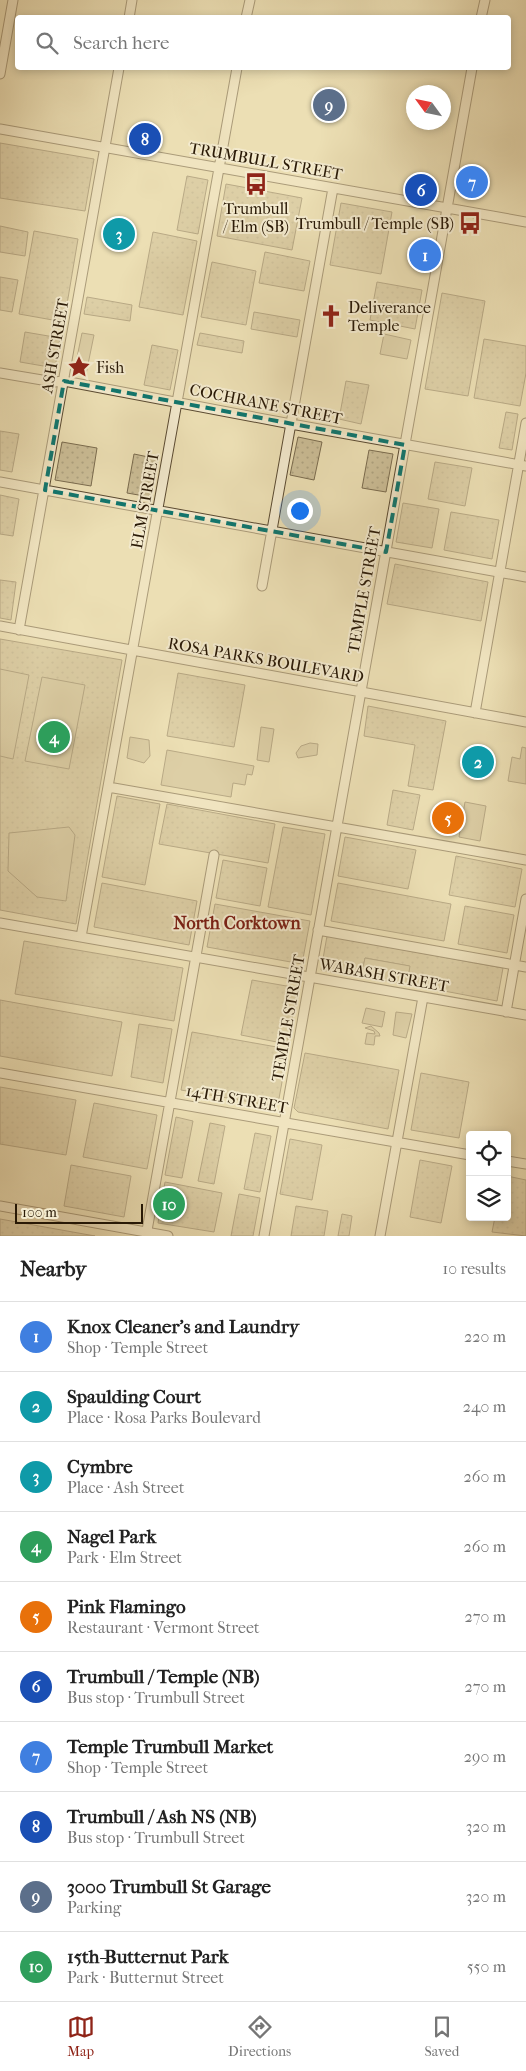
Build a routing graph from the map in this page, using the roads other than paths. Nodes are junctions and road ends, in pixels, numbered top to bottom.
1 (13, 0) edge
2 (132, 0) edge
3 (250, 0) edge
4 (485, 0) edge
5 (130, 15) edge
6 (247, 15) edge
7 (482, 15) edge
8 (119, 70) edge
9 (237, 70) edge
10 (472, 70) edge
11 (0, 74) edge
12 (0, 130) edge
13 (104, 148) junction
14 (219, 168) junction
15 (333, 188) junction
16 (447, 208) junction
17 (526, 222) edge
18 (0, 373) edge
19 (64, 381) junction
20 (177, 402) junction
21 (291, 424) junction
22 (526, 424) edge
23 (405, 444) junction
24 (522, 465) edge
25 (0, 482) edge
26 (44, 490) junction
27 (158, 510) junction
28 (272, 532) junction
29 (386, 552) junction
30 (500, 572) junction
31 (526, 577) edge
32 (262, 586) dead end
33 (0, 626) edge
34 (19, 630) junction
35 (133, 651) junction
36 (361, 693) junction
37 (474, 713) junction
38 (526, 722) edge
39 (108, 787) junction
40 (337, 826) junction
41 (214, 855) dead end
42 (526, 860) edge
43 (526, 899) edge
44 (0, 923) edge
45 (318, 930) junction
46 (81, 937) junction
47 (196, 957) junction
48 (514, 965) junction
49 (526, 967) edge
50 (310, 977) junction
51 (423, 997) junction
52 (506, 1012) junction
53 (526, 1016) edge
54 (0, 1073) edge
55 (170, 1102) junction
56 (284, 1122) junction
57 (397, 1142) junction
58 (466, 1154) edge
59 (511, 1162) edge
60 (526, 1164) edge
61 (0, 1206) edge
62 (147, 1234) edge
63 (168, 1236) edge
64 (264, 1236) edge
65 (380, 1236) edge

1 - 11 street
2 - 5 street
3 - 6 street
4 - 7 street
8 - 13 street, ASH STREET
9 - 14 street, ELM STREET
10 - 16 street, TEMPLE STREET
12 - 13 street, TRUMBULL STREET
13 - 14 street, TRUMBULL STREET
13 - 19 street, ASH STREET
14 - 15 street, TRUMBULL STREET
14 - 20 street, ELM STREET
15 - 16 street, TRUMBULL STREET
15 - 21 street
16 - 17 street, TRUMBULL STREET
16 - 23 street, TEMPLE STREET
18 - 19 street, COCHRANE STREET
19 - 20 street, COCHRANE STREET
19 - 26 street, ASH STREET
20 - 21 street, COCHRANE STREET
20 - 27 street, ELM STREET
21 - 23 street, COCHRANE STREET
21 - 28 street
22 - 24 street
23 - 24 street, COCHRANE STREET
23 - 29 street, TEMPLE STREET
24 - 30 street
25 - 26 street
26 - 27 street
26 - 34 street, ASH STREET
27 - 28 street
27 - 35 street, ELM STREET
28 - 29 street
28 - 32 street
29 - 30 street
29 - 36 street, TEMPLE STREET
30 - 31 street
30 - 37 street
33 - 34 street, ROSA PARKS BOULEVARD
34 - 35 street, ROSA PARKS BOULEVARD
35 - 36 street, ROSA PARKS BOULEVARD
35 - 39 street, ELM STREET
36 - 37 street, ROSA PARKS BOULEVARD
36 - 40 street, TEMPLE STREET
37 - 38 street, ROSA PARKS BOULEVARD
39 - 40 street
39 - 46 street, ELM STREET
40 - 42 street
40 - 45 street, TEMPLE STREET
41 - 47 street
43 - 48 street
44 - 46 street, WABASH STREET
45 - 48 street
45 - 50 street, TEMPLE STREET
46 - 47 street, WABASH STREET
47 - 50 street, WABASH STREET
47 - 55 street
48 - 49 street
48 - 52 street
50 - 51 street, WABASH STREET
50 - 56 street, TEMPLE STREET
51 - 52 street, WABASH STREET
51 - 57 street
52 - 53 street, WABASH STREET
54 - 55 street, 14TH STREET
55 - 56 street, 14TH STREET
55 - 62 street
56 - 57 street, 14TH STREET
56 - 64 street, TEMPLE STREET
57 - 58 street, 14TH STREET
57 - 65 street
59 - 60 street
61 - 62 street
62 - 63 street

